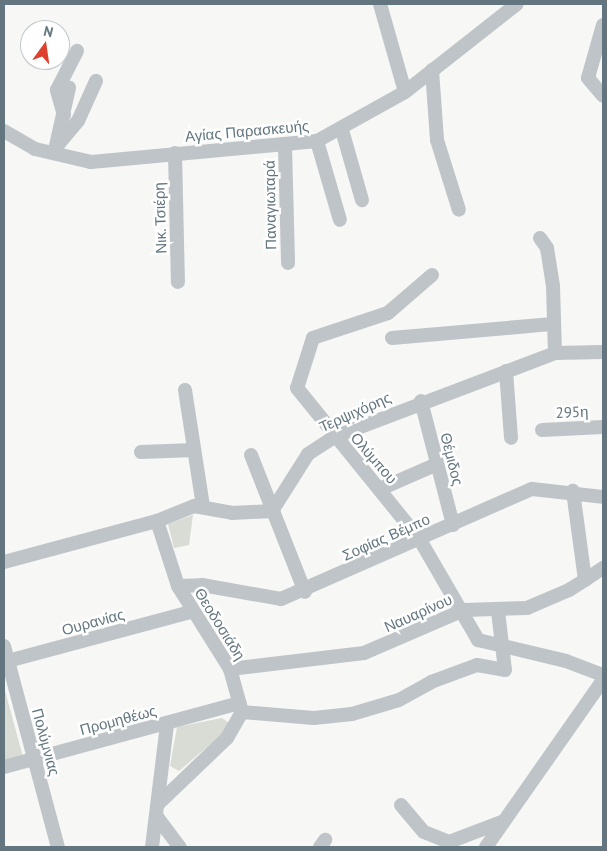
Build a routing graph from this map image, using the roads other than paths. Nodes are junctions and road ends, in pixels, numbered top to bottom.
1 (380, 4) edge
2 (516, 4) edge
3 (603, 29) edge
4 (77, 51) dead end
5 (432, 70) junction
6 (96, 81) dead end
7 (69, 88) dead end
8 (405, 92) junction
9 (603, 96) edge
10 (64, 116) junction
11 (342, 130) junction
12 (4, 131) edge
13 (317, 141) junction
14 (285, 146) junction
15 (55, 151) junction
16 (175, 153) junction
17 (362, 200) dead end
18 (458, 210) dead end
19 (340, 220) dead end
20 (540, 238) dead end
21 (288, 263) dead end
22 (432, 275) dead end
23 (178, 282) dead end
24 (553, 324) junction
25 (392, 338) dead end
26 (603, 352) edge
27 (554, 353) junction
28 (506, 371) junction
29 (185, 390) dead end
30 (421, 401) junction
31 (603, 427) edge
32 (542, 430) dead end
33 (334, 437) junction
34 (511, 438) dead end
35 (194, 450) junction
36 (141, 452) dead end
37 (252, 455) dead end
38 (435, 465) junction
39 (380, 489) junction
40 (573, 491) junction
41 (603, 497) edge
42 (203, 506) junction
43 (272, 511) junction
44 (157, 521) junction
45 (452, 525) junction
46 (420, 540) junction
47 (4, 562) edge
48 (603, 568) edge
49 (586, 580) junction
50 (178, 586) junction
51 (305, 592) junction
52 (464, 610) junction
53 (498, 611) junction
54 (191, 612) junction
55 (4, 646) edge
56 (502, 648) junction
57 (5, 661) edge
58 (230, 669) junction
59 (603, 675) edge
60 (603, 680) edge
61 (241, 708) junction
62 (167, 724) junction
63 (35, 759) junction
64 (4, 767) edge
65 (401, 805) dead end
66 (158, 810) junction
67 (507, 819) junction
68 (58, 847) edge
69 (152, 847) edge
70 (180, 847) edge
71 (486, 847) edge

1 - 8 street
2 - 5 street, Αγίας Παρασκευής
3 - 9 street
4 - 10 street
5 - 8 street, Αγίας Παρασκευής
5 - 18 street
6 - 15 street
7 - 10 street
8 - 11 street, Αγίας Παρασκευής
10 - 15 street
11 - 13 street, Αγίας Παρασκευής
11 - 17 street
12 - 15 street, Αγίας Παρασκευής
13 - 14 street, Αγίας Παρασκευής
13 - 19 street
14 - 16 street, Αγίας Παρασκευής
14 - 21 street, Παναγιωταρά
15 - 16 street, Αγίας Παρασκευής
16 - 23 street, Νικ. Τσιέρη
20 - 24 street
22 - 33 street, Ολύμπου
24 - 25 street
24 - 27 street
26 - 27 street, Τερψιχόρης
27 - 28 street, Τερψιχόρης
28 - 30 street, Τερψιχόρης
28 - 34 street
29 - 35 street
30 - 33 street, Τερψιχόρης
30 - 38 street, Θέμιδος
31 - 32 street, 295η
33 - 39 street, Ολύμπου
33 - 43 street, Τερψιχόρης
35 - 36 street
35 - 42 street
37 - 43 street
38 - 39 street
38 - 45 street, Θέμιδος
39 - 46 street, Ολύμπου
40 - 41 street, Σοφίας Βέμπο
40 - 45 street, Σοφίας Βέμπο
40 - 49 street
42 - 43 street
42 - 44 street
43 - 51 street
44 - 47 street
44 - 50 street, Θεοδοσιάδη
45 - 46 street, Σοφίας Βέμπο
46 - 51 street, Σοφίας Βέμπο
46 - 52 street, Ολύμπου
48 - 49 street, Ναυαρίνου
49 - 53 street, Ναυαρίνου
50 - 51 street, Σοφίας Βέμπο
50 - 54 street, Θεοδοσιάδη
52 - 53 street, Ναυαρίνου
52 - 56 street, Ολύμπου
52 - 58 street, Ναυαρίνου
53 - 56 street
54 - 57 street, Ουρανίας
54 - 58 street, Θεοδοσιάδη
55 - 57 street, Πολύμνιας
56 - 59 street, Ολύμπου
56 - 61 street
57 - 63 street, Πολύμνιας
58 - 61 street, Θεοδοσιάδη
60 - 67 street
61 - 62 street, Προμηθέως
61 - 66 street
62 - 63 street, Προμηθέως
62 - 66 street
63 - 64 street, Προμηθέως
63 - 68 street, Πολύμνιας
65 - 67 street
66 - 69 street
66 - 70 street
67 - 71 street

